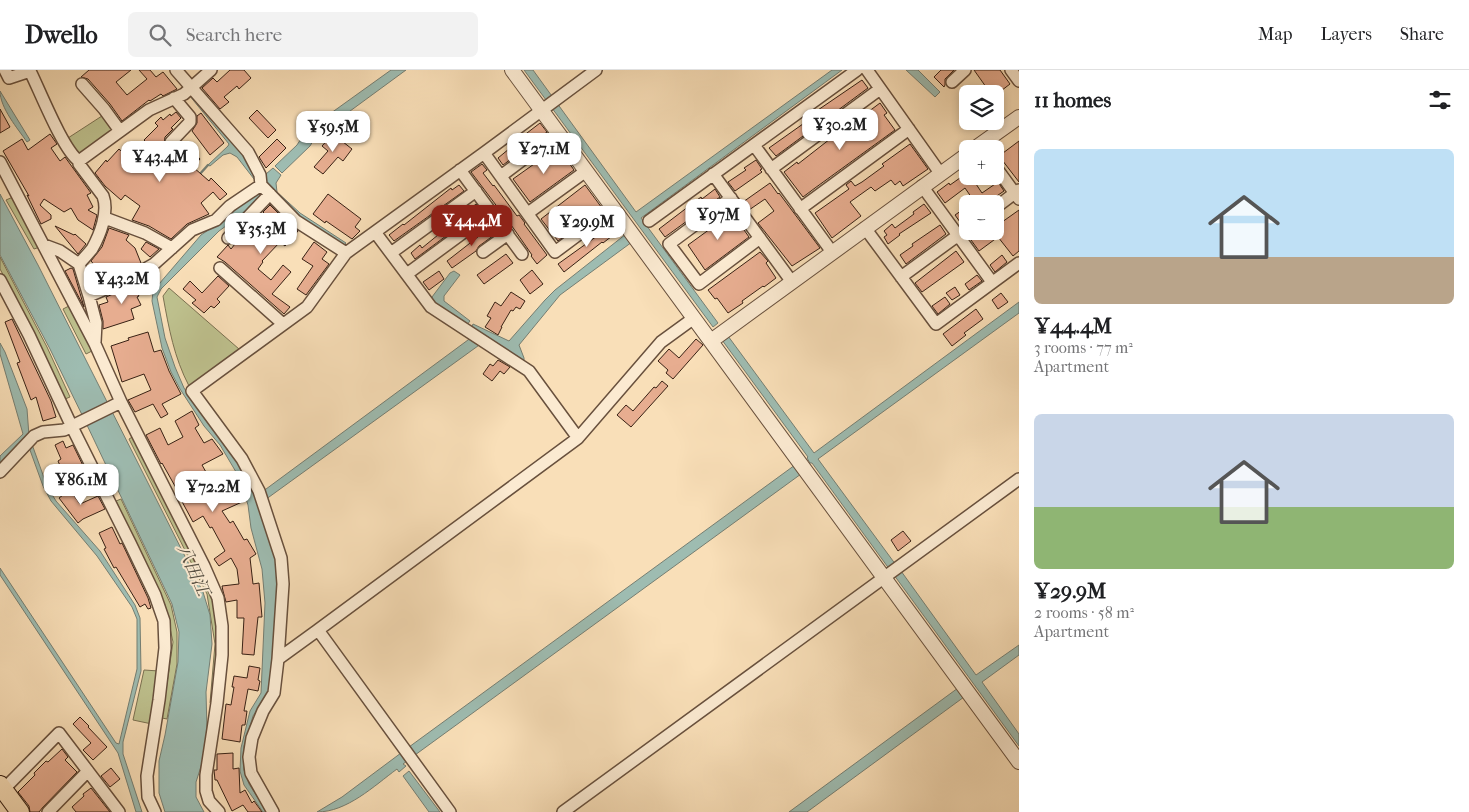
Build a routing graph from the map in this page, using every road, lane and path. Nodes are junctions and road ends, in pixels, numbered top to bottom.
1 (6, 70) edge
2 (176, 70) edge
3 (211, 70) edge
4 (512, 70) edge
5 (596, 70) edge
6 (857, 70) edge
7 (867, 70) edge
8 (965, 70) edge
9 (952, 82) dead end
10 (82, 84) dead end
11 (191, 87) junction
12 (880, 89) junction
13 (174, 98) junction
14 (549, 105) junction
15 (1019, 117) edge
16 (909, 129) junction
17 (120, 131) junction
18 (558, 133) junction
19 (988, 140) edge
20 (171, 142) dead end
21 (754, 145) junction
22 (484, 153) junction
23 (959, 160) edge
24 (79, 161) junction
25 (0, 162) edge
26 (771, 169) junction
27 (460, 170) junction
28 (586, 171) junction
29 (713, 174) junction
30 (940, 174) junction
31 (501, 176) junction
32 (1004, 177) edge
33 (261, 185) junction
34 (922, 186) junction
35 (476, 191) junction
36 (270, 194) junction
37 (1018, 194) edge
38 (731, 198) junction
39 (1004, 203) edge
40 (614, 208) junction
41 (800, 208) junction
42 (491, 212) junction
43 (528, 213) junction
44 (105, 218) junction
45 (649, 221) dead end
46 (866, 228) junction
47 (375, 232) junction
48 (508, 234) junction
49 (958, 235) junction
50 (228, 238) dead end
51 (760, 238) junction
52 (44, 245) junction
53 (172, 248) junction
54 (483, 252) dead end
55 (832, 252) junction
56 (346, 253) junction
57 (391, 253) junction
58 (522, 254) dead end
59 (1019, 263) edge
60 (79, 264) junction
61 (220, 268) dead end
62 (407, 274) junction
63 (901, 277) junction
64 (0, 280) edge
65 (792, 282) junction
66 (992, 282) junction
67 (89, 296) junction
68 (694, 318) junction
69 (284, 324) junction
70 (711, 341) junction
71 (95, 344) junction
72 (121, 402) junction
73 (72, 427) junction
74 (578, 438) junction
75 (0, 472) edge
76 (1019, 479) edge
77 (884, 578) junction
78 (318, 630) junction
79 (278, 659) junction
80 (1019, 762) edge
81 (88, 771) junction
82 (2, 787) edge
83 (20, 812) edge
84 (48, 812) edge
85 (119, 812) edge
86 (155, 812) edge
87 (218, 812) edge
88 (272, 812) edge
89 (450, 812) edge
90 (563, 812) edge

1 - 24 street
2 - 11 street
3 - 11 street
4 - 14 street
5 - 14 street
6 - 21 street
7 - 12 street
8 - 9 street
10 - 17 street
11 - 13 street
11 - 33 street
12 - 16 street
12 - 26 street
13 - 17 street
13 - 20 street
14 - 18 street
14 - 22 street
15 - 19 street
16 - 30 street
16 - 41 street
17 - 24 street
18 - 28 street
18 - 31 street
21 - 26 street
21 - 29 street
22 - 27 street
22 - 31 street
23 - 30 street
24 - 44 street
25 - 52 street
26 - 41 street
27 - 35 street
27 - 47 street
28 - 40 street
28 - 43 street
29 - 38 street
29 - 45 street
30 - 34 street
31 - 43 street
32 - 37 street
33 - 36 street
33 - 53 street
34 - 46 street
34 - 49 street
35 - 42 street
35 - 57 street
36 - 50 street
36 - 56 street
37 - 39 street
38 - 51 street
38 - 51 street
40 - 43 street
40 - 68 street
41 - 55 street
42 - 48 street
42 - 62 street
44 - 53 street
44 - 60 street
46 - 55 street
46 - 63 street
47 - 56 street
47 - 57 street
48 - 54 street
48 - 58 street
49 - 63 street
49 - 66 street
51 - 65 street
52 - 60 street
52 - 71 street
53 - 67 street
55 - 65 street
56 - 69 street
57 - 62 street
59 - 66 street
60 - 67 street
61 - 69 street
62 - 74 street
63 - 66 street
64 - 73 street
65 - 70 street
67 - 71 street
68 - 70 street
68 - 74 street
69 - 79 street
70 - 77 street
71 - 72 street
72 - 73 street
72 - 87 street
73 - 75 street
73 - 86 street
74 - 78 street
76 - 77 street
77 - 80 street
77 - 90 street
78 - 79 street
78 - 89 street
79 - 88 street
81 - 82 street
81 - 84 street
81 - 85 street
82 - 83 main road

